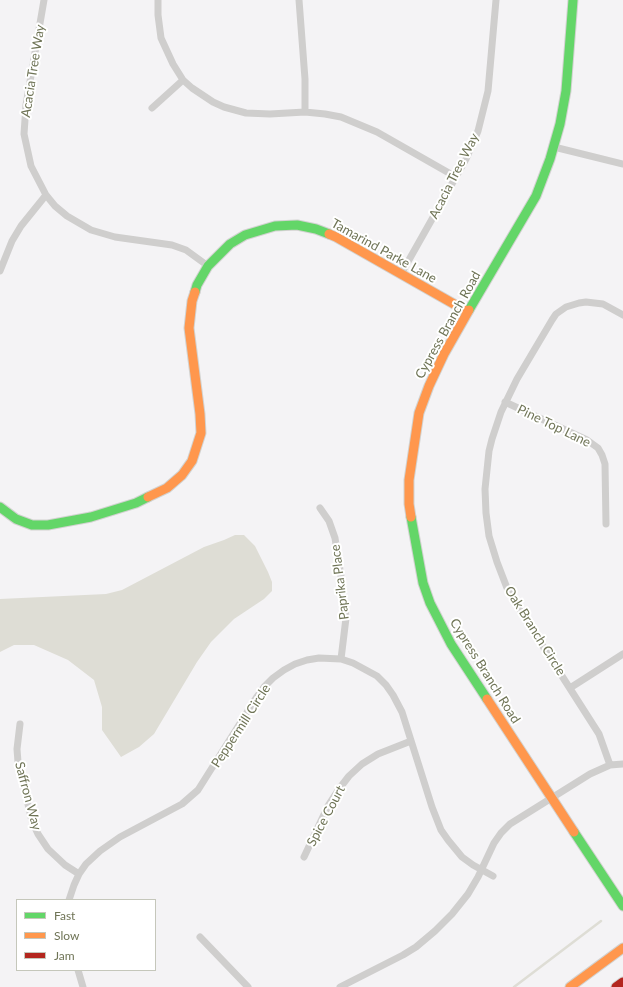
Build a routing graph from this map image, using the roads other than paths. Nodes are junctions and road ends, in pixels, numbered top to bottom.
1 (44, 0) edge
2 (158, 0) edge
3 (299, 0) edge
4 (496, 0) edge
5 (572, 0) edge
6 (183, 80) junction
7 (152, 108) dead end
8 (305, 112) junction
9 (554, 147) junction
10 (623, 164) edge
11 (456, 177) junction
12 (46, 195) junction
13 (208, 266) junction
14 (0, 271) edge
15 (401, 274) junction
16 (468, 312) junction
17 (623, 315) edge
18 (505, 402) junction
19 (0, 507) edge
20 (320, 508) dead end
21 (606, 524) dead end
22 (623, 654) edge
23 (341, 659) junction
24 (570, 688) junction
25 (20, 724) dead end
26 (411, 740) junction
27 (623, 764) edge
28 (610, 765) junction
29 (551, 798) junction
30 (304, 857) dead end
31 (481, 870) junction
32 (79, 874) junction
33 (493, 876) dead end
34 (69, 899) edge
35 (623, 906) edge
36 (200, 937) dead end
37 (623, 948) edge
38 (78, 971) edge
39 (623, 982) edge
40 (83, 987) edge
41 (248, 987) edge
42 (340, 987) edge
43 (570, 987) edge
44 (616, 987) edge

1 - 12 street, Acacia Tree Way
2 - 6 street
3 - 8 street
4 - 11 street, Acacia Tree Way
5 - 9 street, Cypress Branch Road
6 - 7 street
6 - 8 street
8 - 11 street
9 - 10 street
9 - 16 street, Cypress Branch Road
11 - 15 street, Acacia Tree Way
12 - 13 street, Acacia Tree Way
12 - 14 street
13 - 15 street, Tamarind Parke Lane
13 - 19 street, Tamarind Parke Lane
15 - 16 street, Tamarind Parke Lane
16 - 29 street, Cypress Branch Road
17 - 18 street, Oak Branch Circle
18 - 21 street, Pine Top Lane
18 - 24 street, Oak Branch Circle
20 - 23 street, Paprika Place
22 - 24 street
23 - 26 street, Peppermill Circle
23 - 32 street, Peppermill Circle
24 - 28 street, Oak Branch Circle
25 - 32 street, Saffron Way
26 - 30 street, Spice Court
26 - 31 street, Peppermill Circle
27 - 28 street
28 - 29 street
29 - 31 street
29 - 35 street, Cypress Branch Road
31 - 33 street, Peppermill Circle
31 - 42 street
32 - 34 street, Peppermill Circle
36 - 41 street
37 - 43 street
38 - 40 street
39 - 44 street

